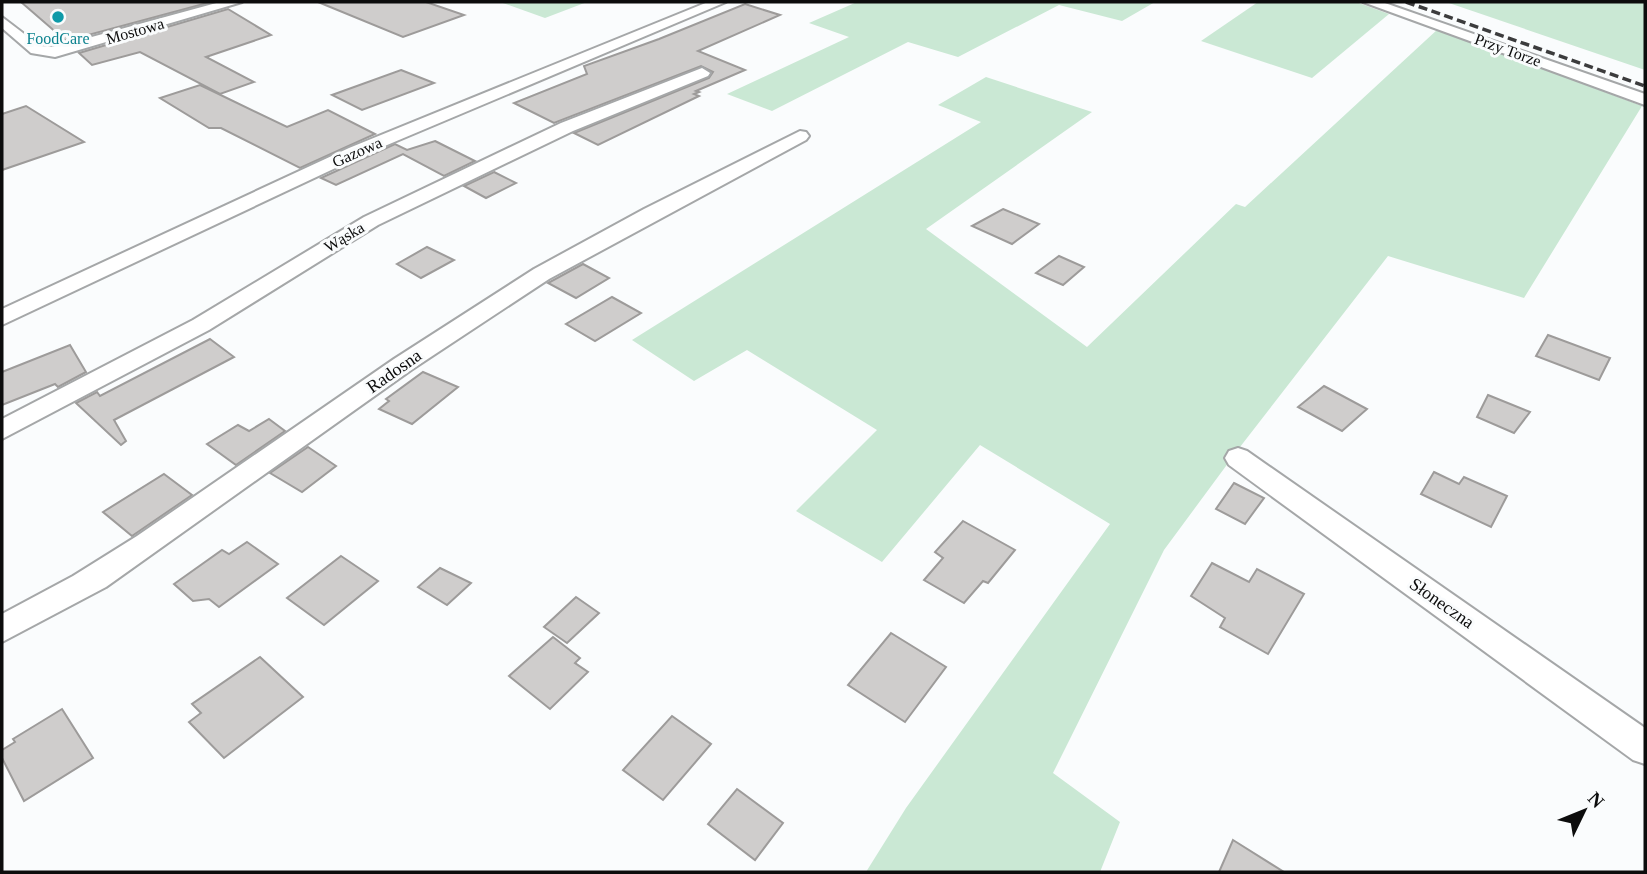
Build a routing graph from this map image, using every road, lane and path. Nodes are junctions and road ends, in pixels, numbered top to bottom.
1 (235, 2) edge
2 (719, 2) edge
3 (1370, 2) edge
4 (2, 21) edge
5 (702, 73) dead end
6 (1645, 100) edge
7 (800, 136) dead end
8 (2, 318) edge
9 (2, 430) edge
10 (1238, 458) dead end
11 (2, 629) edge
12 (1645, 748) edge

1 - 4 street, Mostowa
2 - 8 street, Gazowa
3 - 6 street, Przy Torze
5 - 9 street, Wąska
7 - 11 street, Radosna
10 - 12 street, Słoneczna

